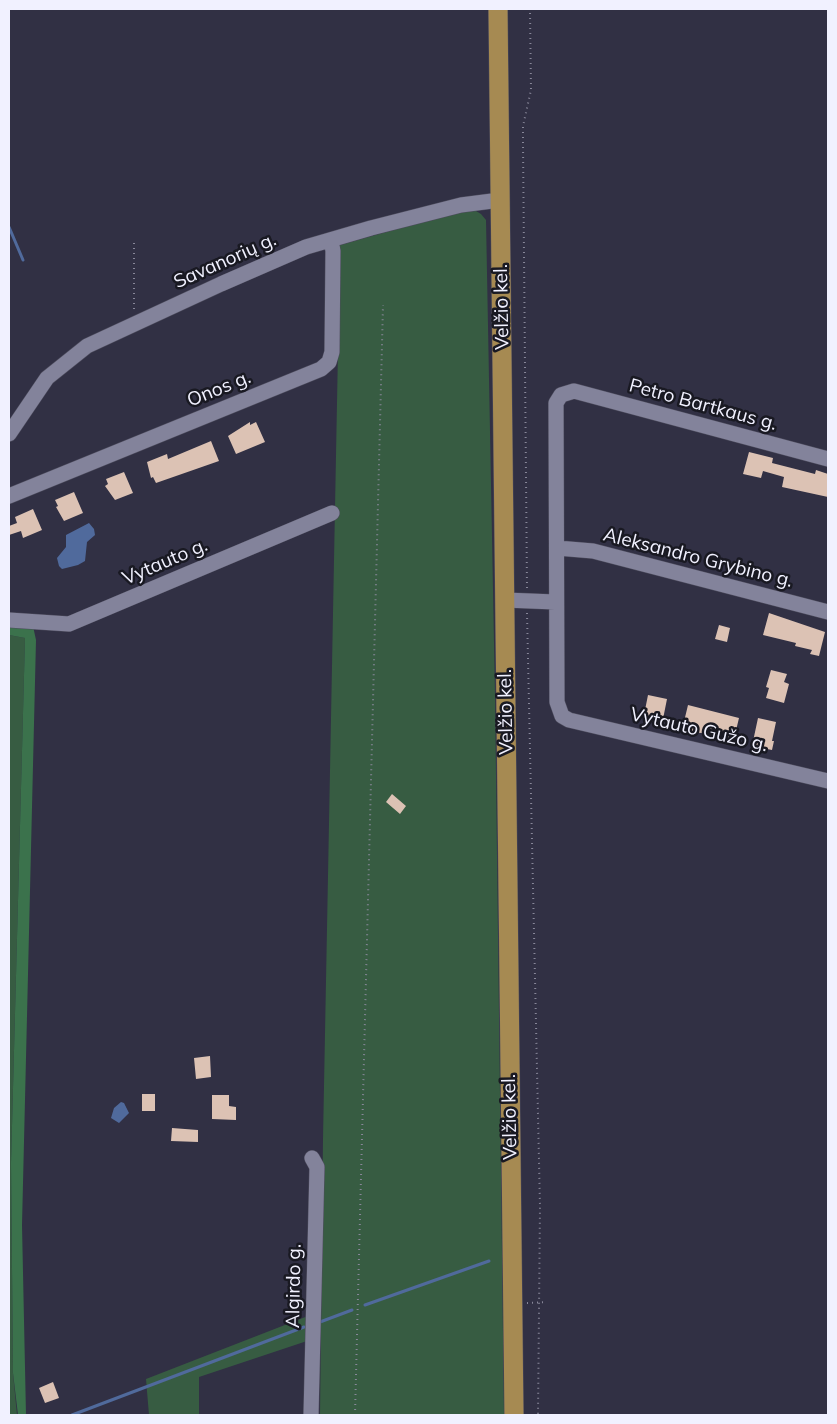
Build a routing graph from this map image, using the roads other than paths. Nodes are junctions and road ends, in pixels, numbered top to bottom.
1 (498, 9) edge
2 (500, 200) junction
3 (331, 240) junction
4 (9, 434) edge
5 (828, 459) edge
6 (9, 496) edge
7 (332, 513) dead end
8 (557, 548) junction
9 (505, 600) junction
10 (555, 602) junction
11 (828, 612) edge
12 (9, 620) edge
13 (828, 781) edge
14 (312, 1158) dead end
15 (311, 1415) edge
16 (514, 1415) edge

1 - 2 main road, Velžio kel.
2 - 3 street, Savanorių g.
2 - 9 main road, Velžio kel.
3 - 4 street, Savanorių g.
3 - 6 street, Onos g.
5 - 8 street, Petro Bartkaus g.
7 - 12 street, Vytauto g.
8 - 10 street
8 - 11 street, Aleksandro Grybino g.
9 - 10 street
9 - 16 main road, Velžio kel.
10 - 13 street, Vytauto Gužo g.
14 - 15 street, Algirdo g.

